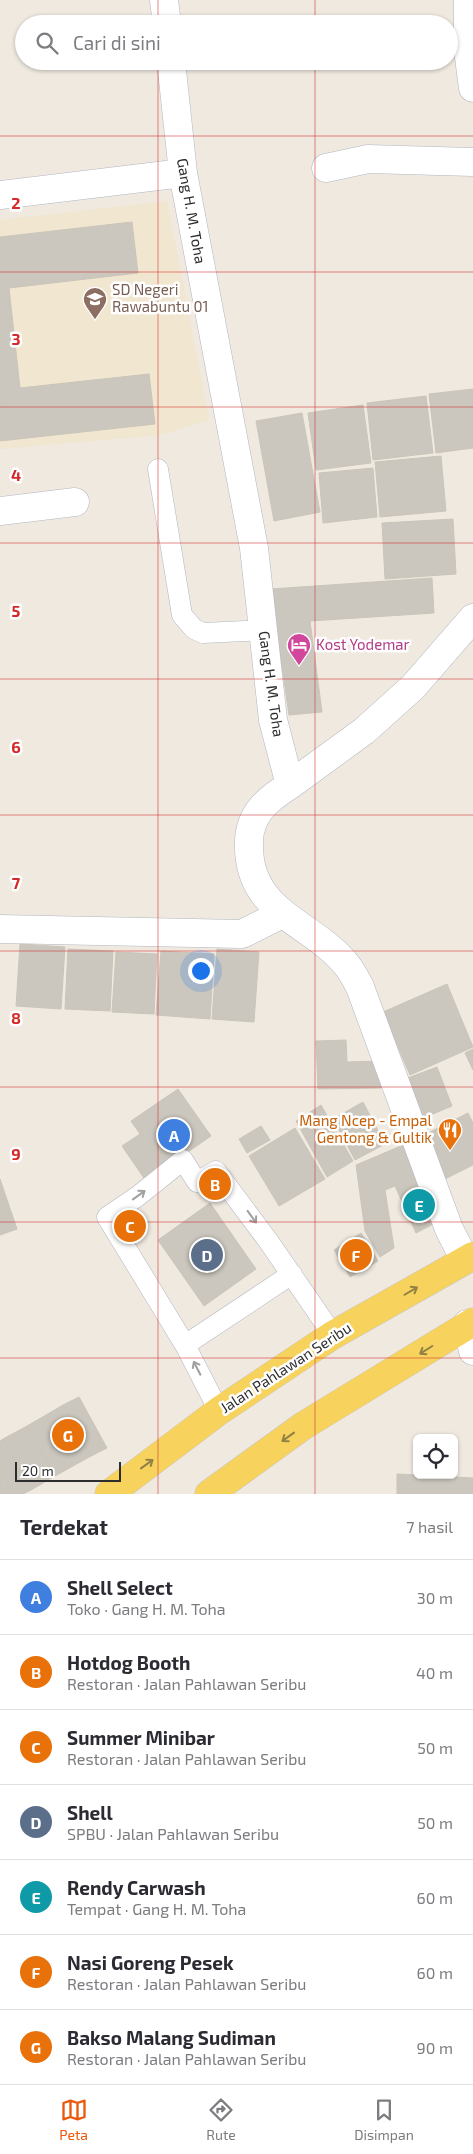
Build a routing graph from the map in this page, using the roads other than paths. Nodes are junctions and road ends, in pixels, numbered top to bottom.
1 (164, 0) edge
2 (468, 0) edge
3 (166, 15) edge
4 (172, 70) edge
5 (473, 88) edge
6 (473, 162) edge
7 (326, 168) dead end
8 (183, 173) junction
9 (0, 195) edge
10 (158, 469) dead end
11 (75, 502) dead end
12 (0, 511) edge
13 (473, 618) edge
14 (264, 630) junction
15 (290, 785) junction
16 (282, 914) junction
17 (0, 929) edge
18 (469, 1258) edge
19 (292, 1274) junction
20 (470, 1323) edge
21 (333, 1335) junction
22 (185, 1344) junction
23 (473, 1351) edge
24 (219, 1412) junction
25 (233, 1485) edge
26 (109, 1494) edge
27 (210, 1494) edge

1 - 3 street
2 - 5 street
4 - 8 street, Gang H. M. Toha
6 - 7 street
8 - 9 street
8 - 14 street, Gang H. M. Toha
10 - 14 lane
11 - 12 street
13 - 15 street
14 - 15 street, Gang H. M. Toha
15 - 16 street
16 - 17 street
16 - 18 street
21 -> 18 main road, Jalan Pahlawan Seribu
19 - 21 lane
19 - 22 lane
22 -> 19 lane
20 - 23 street
20 -> 25 main road
21 - 24 main road, Jalan Pahlawan Seribu
24 -> 22 lane
26 -> 24 main road, Jalan Pahlawan Seribu
25 - 27 main road

